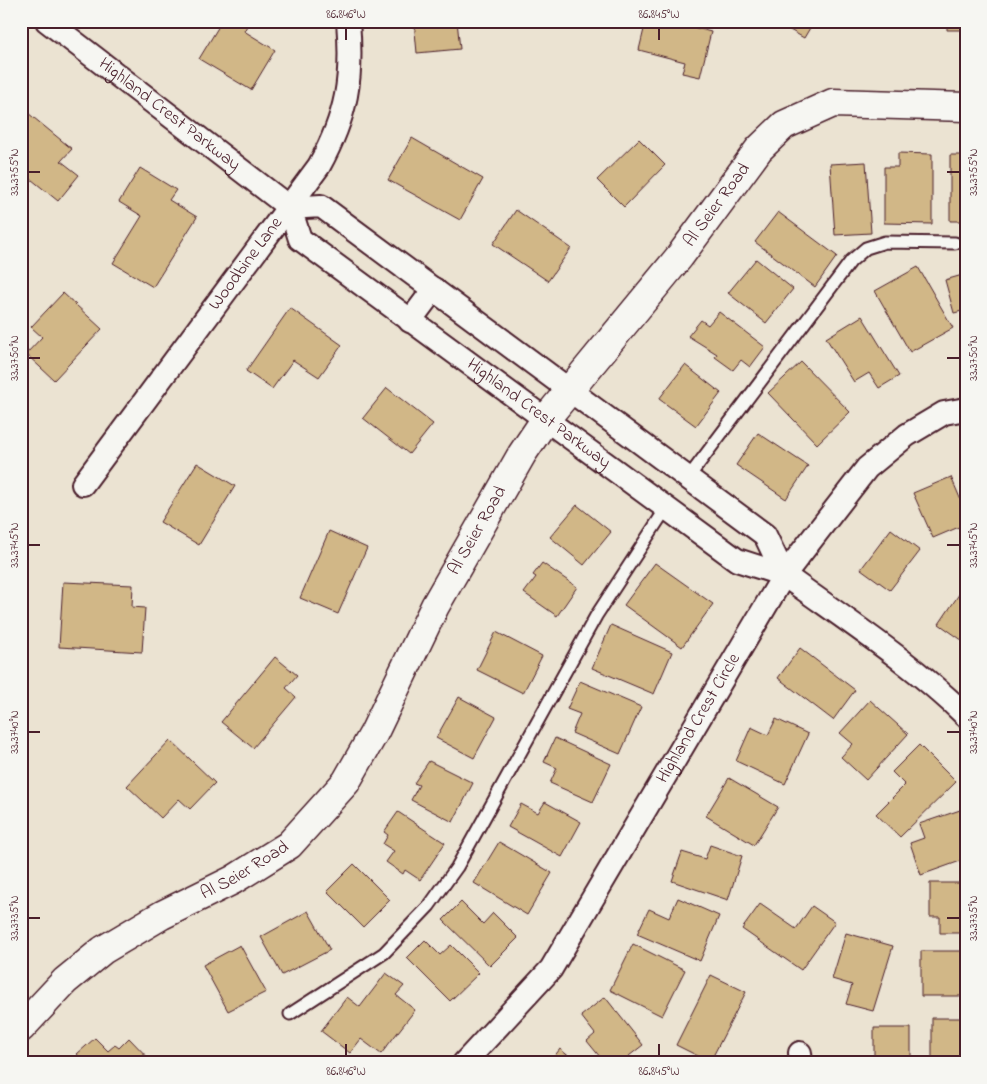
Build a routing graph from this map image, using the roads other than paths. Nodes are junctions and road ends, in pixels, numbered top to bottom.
1 (47, 21) edge
2 (348, 21) edge
3 (966, 107) edge
4 (290, 208) junction
5 (955, 243) dead end
6 (434, 289) junction
7 (410, 321) junction
8 (570, 389) junction
9 (966, 409) edge
10 (544, 420) junction
11 (688, 478) junction
12 (83, 484) dead end
13 (667, 507) junction
14 (784, 575) junction
15 (966, 716) edge
16 (290, 1014) dead end
17 (21, 1028) edge
18 (464, 1063) edge

1 - 4 street, Highland Crest Parkway
2 - 4 street, Woodbine Lane
3 - 8 street, Al Seier Road
4 - 6 street, Highland Crest Parkway
4 - 7 street, Highland Crest Parkway
4 - 12 street, Woodbine Lane
5 - 11 lane
6 - 7 street
6 - 8 street, Highland Crest Parkway
7 - 10 street, Highland Crest Parkway
8 - 10 street, Al Seier Road
8 - 11 street, Highland Crest Parkway
9 - 14 street, Highland Crest Circle
10 - 13 street, Highland Crest Parkway
10 - 17 street, Al Seier Road
11 - 13 street
11 - 14 street, Highland Crest Parkway
13 - 14 street, Highland Crest Parkway
13 - 16 lane
14 - 15 street, Highland Crest Parkway
14 - 18 street, Highland Crest Circle

